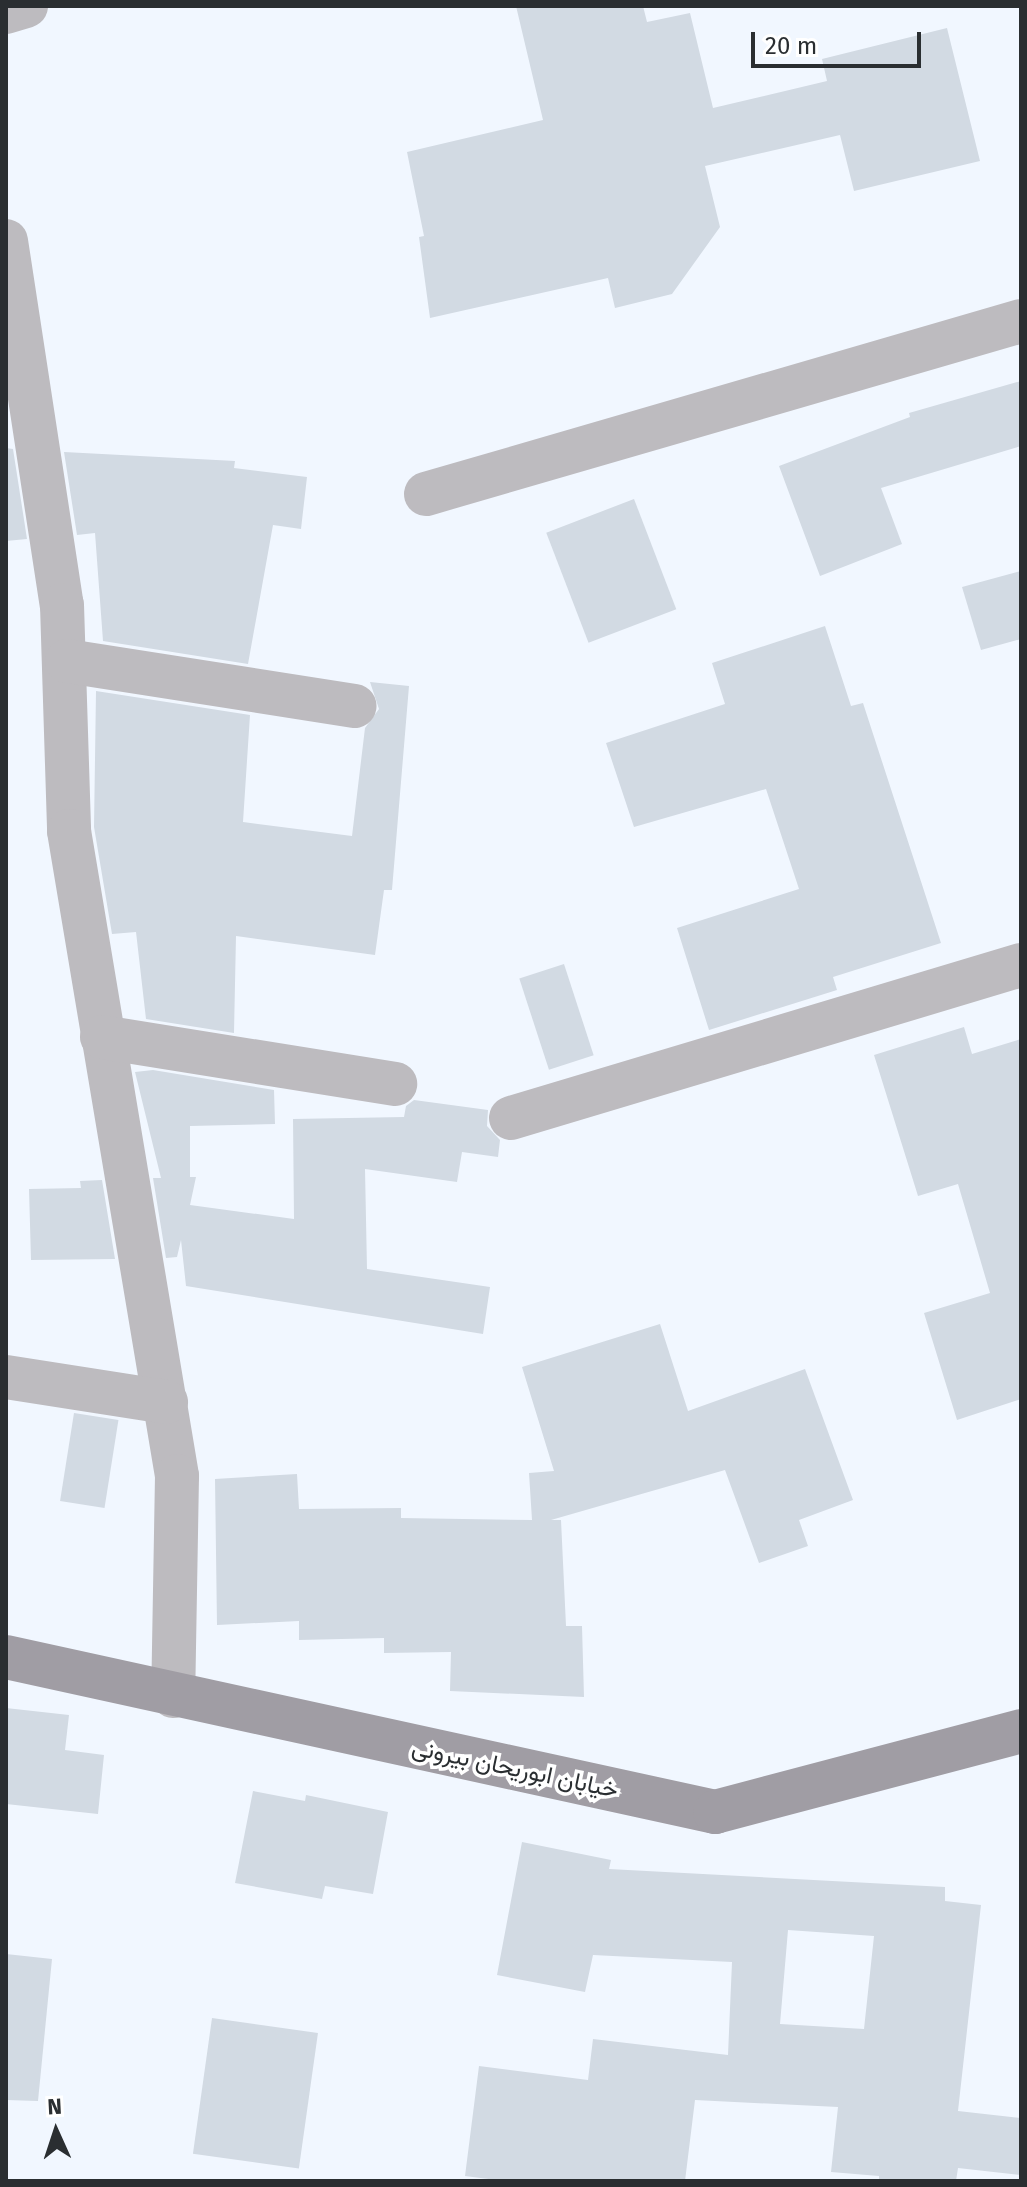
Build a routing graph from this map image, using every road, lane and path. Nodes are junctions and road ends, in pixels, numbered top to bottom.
1 (26, 6) edge
2 (6, 12) edge
3 (6, 241) edge
4 (1021, 321) edge
5 (426, 494) dead end
6 (67, 661) junction
7 (354, 706) dead end
8 (1021, 965) edge
9 (102, 1037) junction
10 (395, 1084) dead end
11 (511, 1118) dead end
12 (6, 1377) edge
13 (166, 1402) junction
14 (6, 1657) edge
15 (173, 1696) junction
16 (1021, 1731) edge

1 - 2 street
3 - 6 street
4 - 5 street
6 - 7 street
6 - 9 street
8 - 11 street
9 - 10 street
9 - 13 street
12 - 13 street
13 - 15 street
14 - 15 street, خیابان ابوریحان بیرونی
15 - 16 street, خیابان ابوریحان بیرونی

